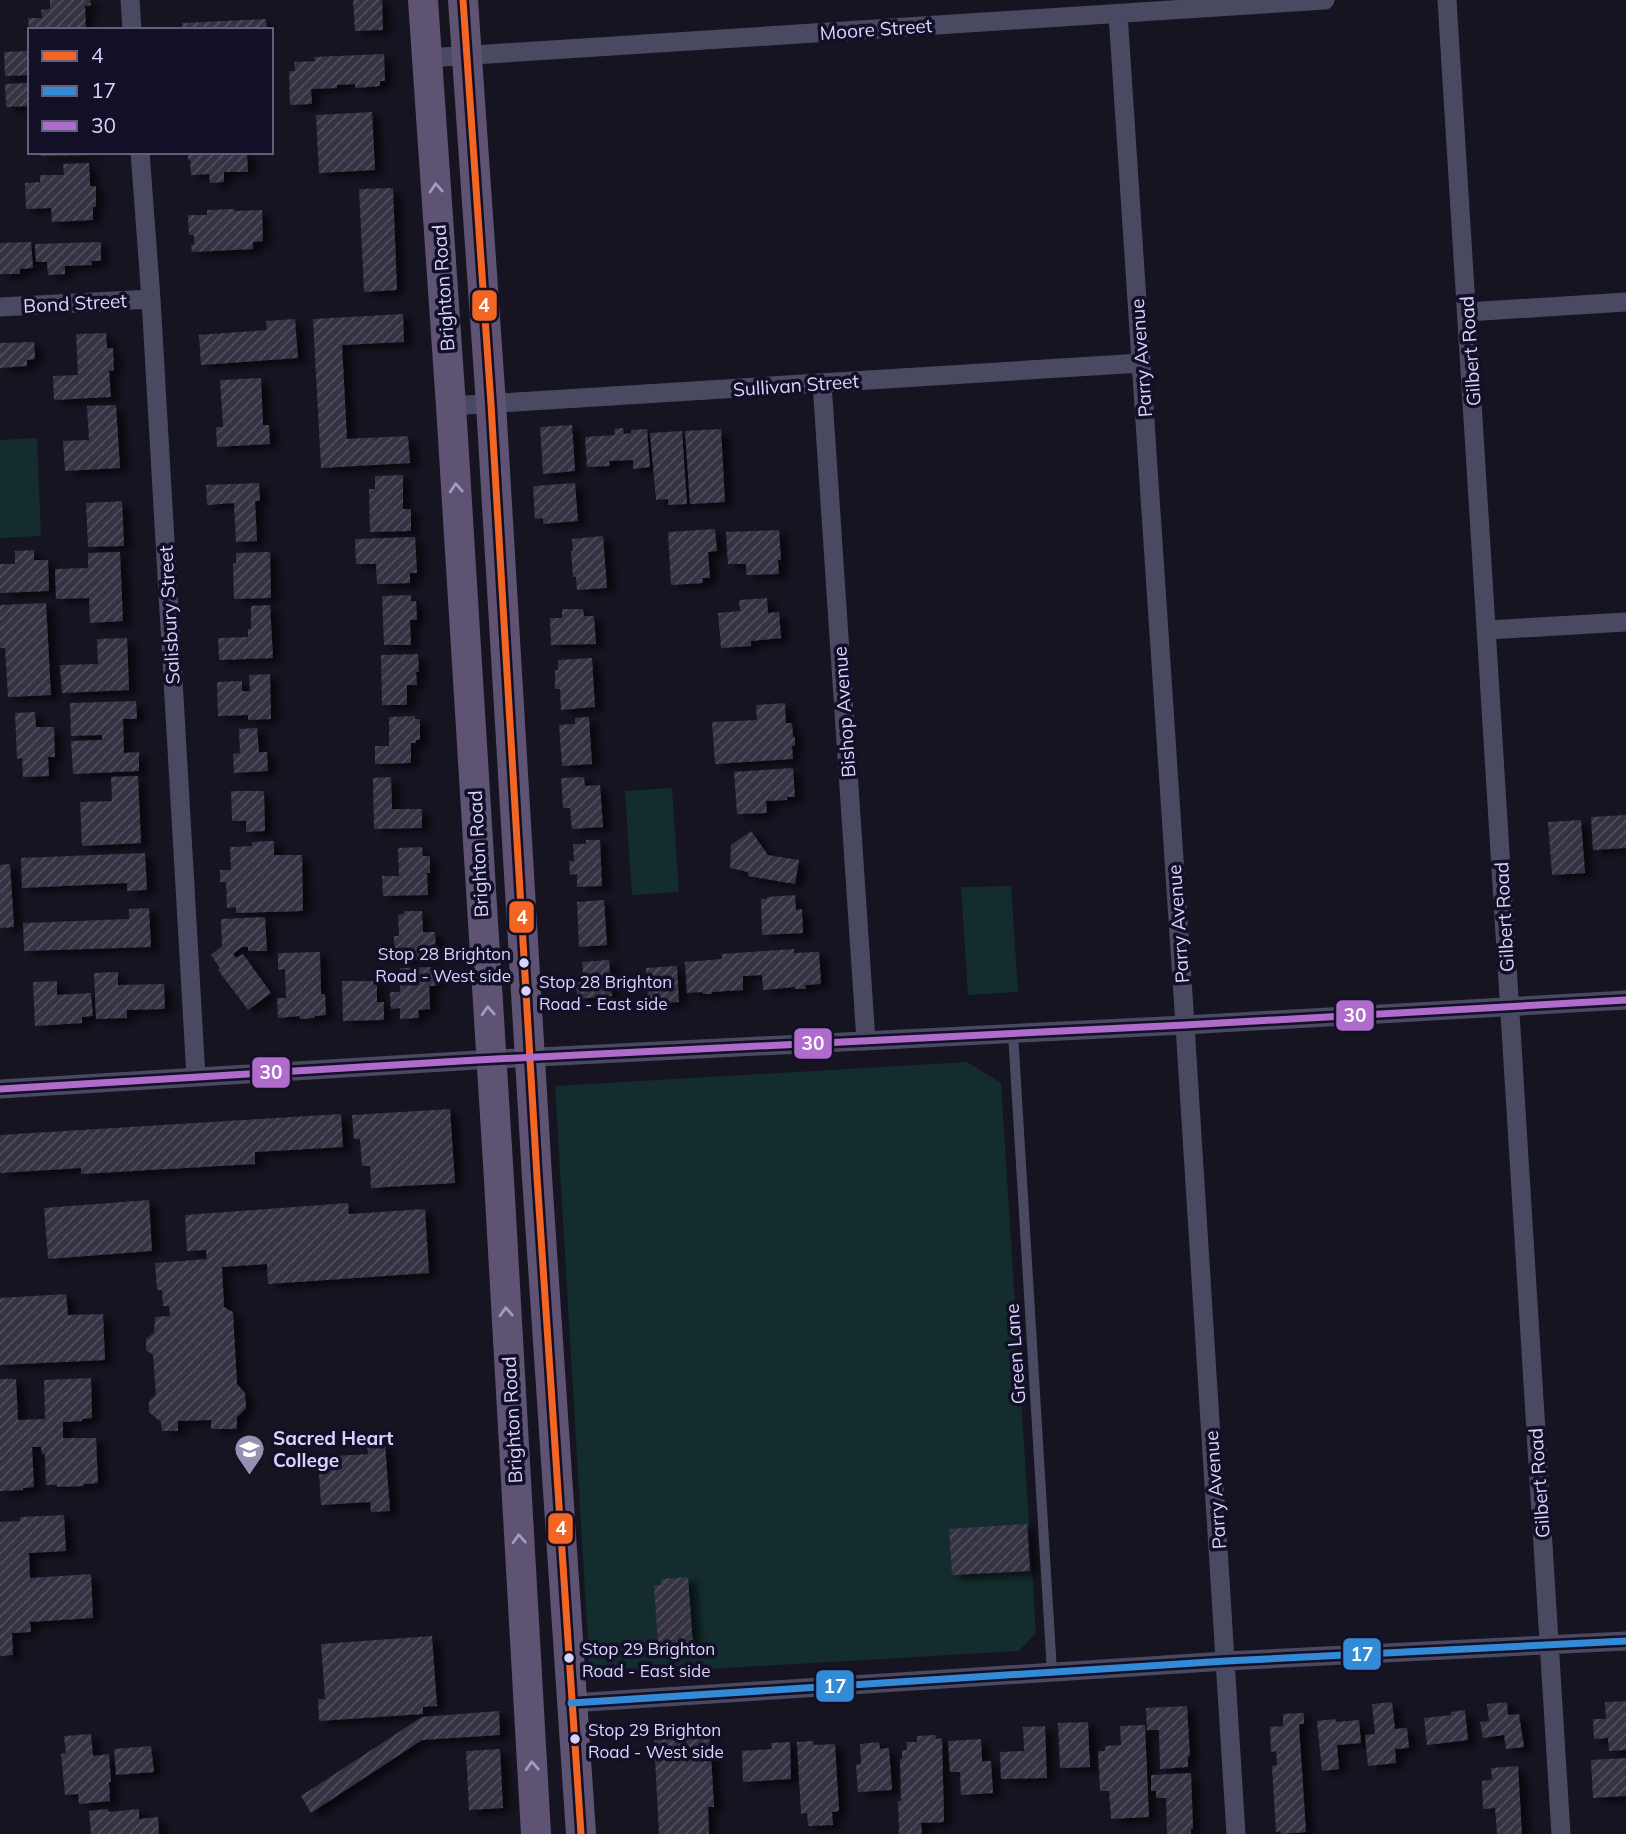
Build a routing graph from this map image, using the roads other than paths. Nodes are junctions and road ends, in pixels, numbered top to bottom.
1 (130, 0) edge
2 (423, 0) edge
3 (463, 0) edge
4 (1325, 0) edge
5 (1447, 0) edge
6 (1292, 1) edge
7 (1118, 14) junction
8 (132, 28) edge
9 (466, 55) junction
10 (427, 58) junction
11 (141, 154) edge
12 (151, 299) junction
13 (1626, 302) edge
14 (0, 307) edge
15 (1467, 312) junction
16 (1141, 363) junction
17 (822, 383) junction
18 (491, 404) junction
19 (451, 406) junction
20 (1626, 622) edge
21 (1487, 630) junction
22 (1626, 1000) edge
23 (1510, 1006) junction
24 (1185, 1025) junction
25 (1013, 1033) junction
26 (866, 1041) junction
27 (530, 1057) junction
28 (491, 1059) junction
29 (195, 1077) junction
30 (0, 1089) edge
31 (1626, 1641) edge
32 (1549, 1645) junction
33 (1226, 1661) junction
34 (1052, 1672) junction
35 (571, 1703) junction
36 (536, 1834) edge
37 (581, 1834) edge
38 (1236, 1834) edge
39 (1561, 1834) edge

1 - 8 street
2 - 10 main road, Brighton Road
3 - 9 main road, Brighton Road
4 - 6 street, Moore Street
5 - 15 street, Gilbert Road
6 - 7 street, Moore Street
7 - 9 street, Moore Street
7 - 16 street, Parry Avenue
9 - 10 street, Moore Street
9 - 18 main road, Brighton Road
19 -> 10 main road, Brighton Road
11 - 12 street, Salisbury Street
12 - 14 street, Bond Street
12 - 29 street, Salisbury Street
13 - 15 street
15 - 21 street, Gilbert Road
16 - 17 street, Sullivan Street
16 - 24 street, Parry Avenue
17 - 18 street, Sullivan Street
17 - 26 street, Bishop Avenue
18 - 19 street, Sullivan Street
18 - 27 main road, Brighton Road
28 -> 19 main road, Brighton Road
20 - 21 street
21 - 23 street, Gilbert Road
22 - 23 street
23 - 24 street
23 - 32 street, Gilbert Road
24 - 25 street
24 - 33 street, Parry Avenue
25 - 26 street
25 - 34 lane, Green Lane
26 - 27 street
27 - 28 street
27 - 35 main road, Brighton Road
28 - 29 street
36 -> 28 main road, Brighton Road
29 - 30 street
31 - 32 street
32 - 33 street
32 - 39 street, Gilbert Road
33 - 34 street
33 - 38 street, Parry Avenue
34 - 35 street
35 - 37 main road, Brighton Road

